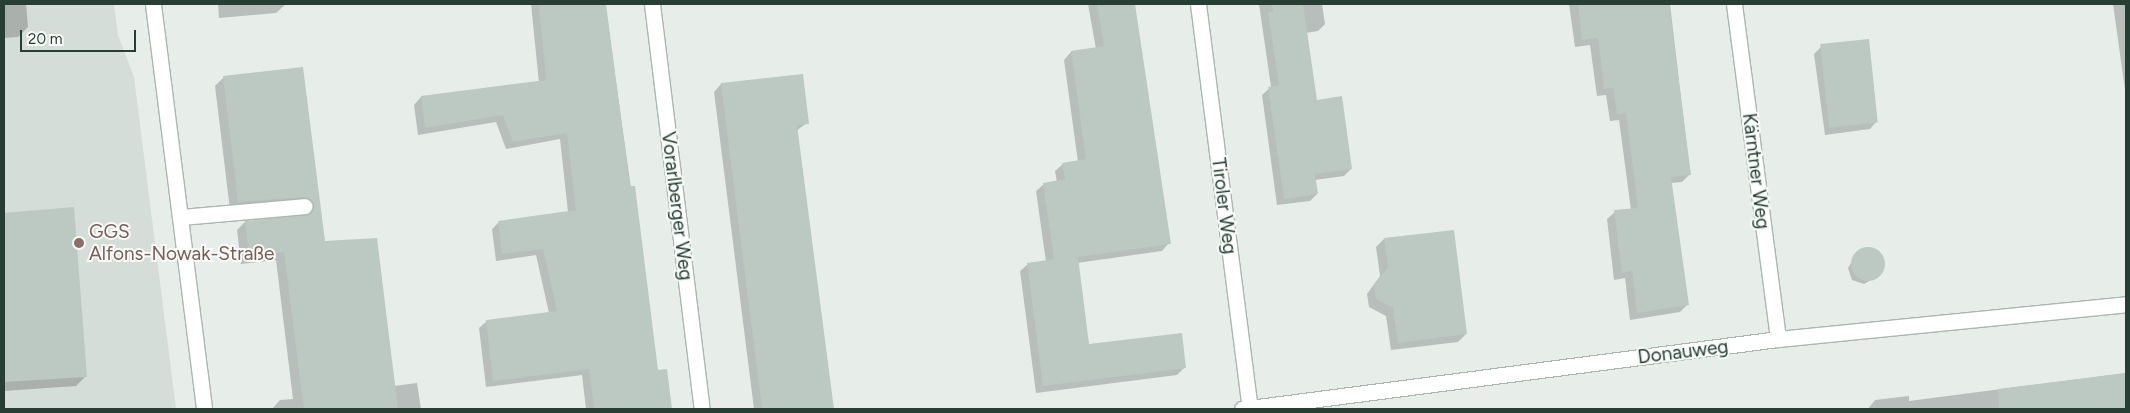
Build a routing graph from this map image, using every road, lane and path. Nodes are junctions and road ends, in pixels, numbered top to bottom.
1 (153, 4) edge
2 (652, 4) edge
3 (1198, 4) edge
4 (1734, 4) edge
5 (305, 206) dead end
6 (180, 217) junction
7 (2126, 304) edge
8 (1778, 339) junction
9 (204, 409) edge
10 (702, 409) edge
11 (1246, 409) edge

1 - 6 street
2 - 10 street, Vorarlberger Weg
3 - 11 street, Tiroler Weg
4 - 8 street, Kärntner Weg
5 - 6 street
6 - 9 street
7 - 8 street, Donauweg
8 - 11 street, Donauweg

